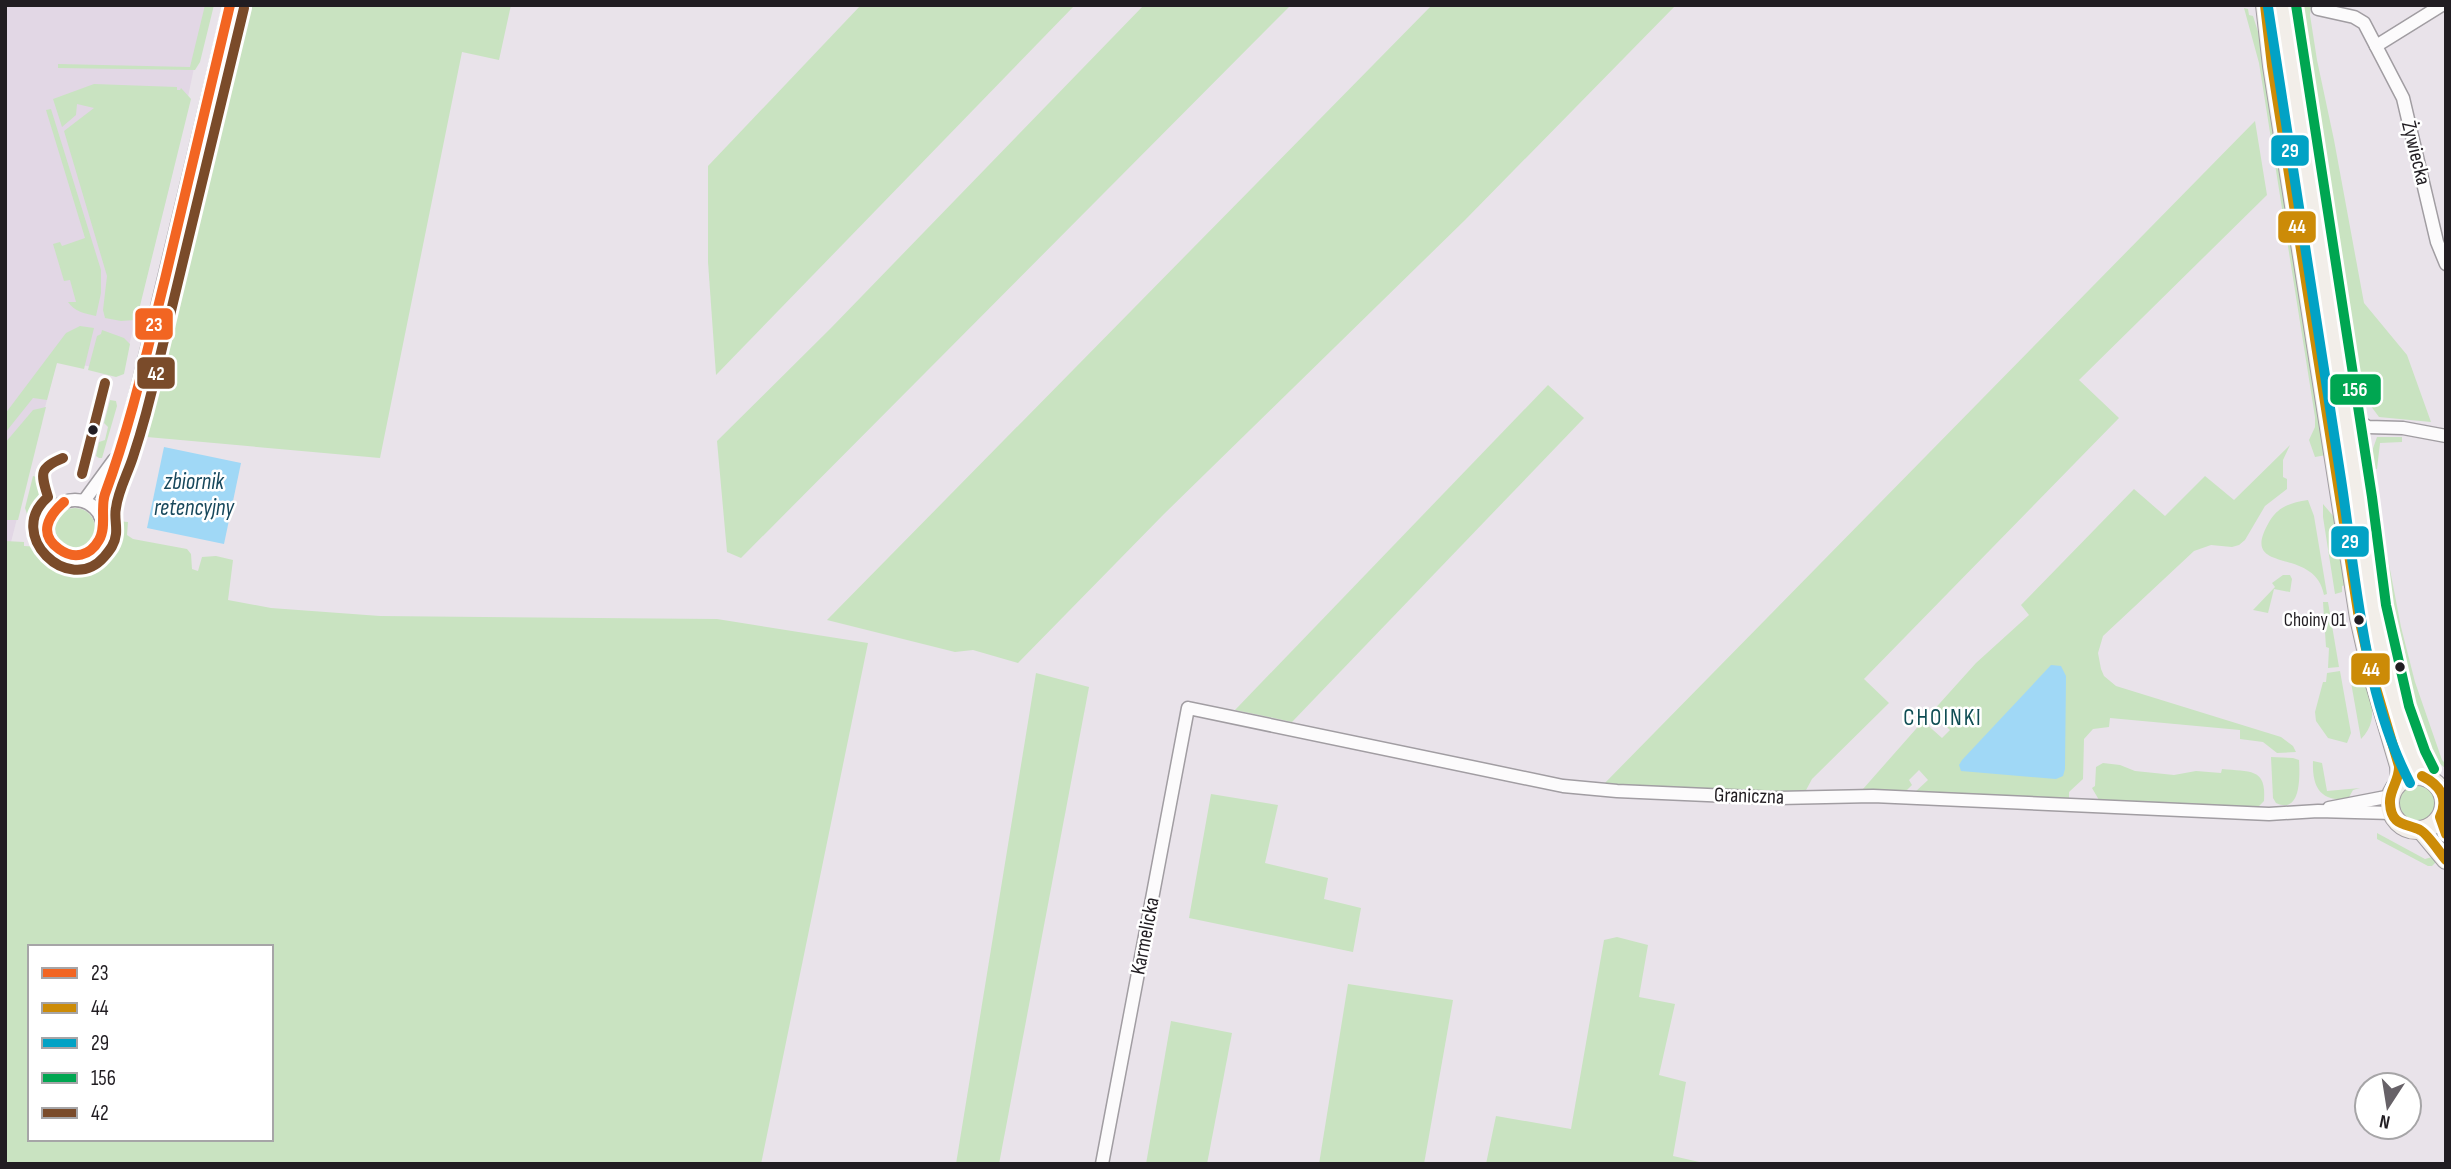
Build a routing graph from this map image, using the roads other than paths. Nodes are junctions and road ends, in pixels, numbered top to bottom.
1 (230, 5) edge
2 (2264, 5) edge
3 (2282, 5) edge
4 (2442, 5) edge
5 (2318, 9) dead end
6 (2376, 46) junction
7 (2446, 264) edge
8 (2344, 413) junction
9 (2368, 427) junction
10 (2446, 436) edge
11 (2350, 450) junction
12 (119, 454) junction
13 (84, 501) junction
14 (100, 516) junction
15 (1188, 708) joint
16 (2422, 776) junction
17 (2394, 797) junction
18 (2444, 807) edge
19 (2421, 830) junction
20 (2446, 835) edge
21 (2446, 860) edge
22 (1102, 1164) edge

1 - 12 street
2 - 17 street
3 - 8 street
4 - 6 street
5 - 6 street, Żywiecka
6 - 7 street, Żywiecka
8 - 9 street
8 - 11 street
9 - 10 street
9 - 11 street
11 - 16 street
12 - 13 street
12 - 14 street
13 - 14 street
13 - 14 street
15 - 17 street, Graniczna
15 - 22 street, Karmelicka
16 - 17 street
16 - 18 street
17 - 19 street
18 - 19 street
18 - 20 street
19 - 21 street

